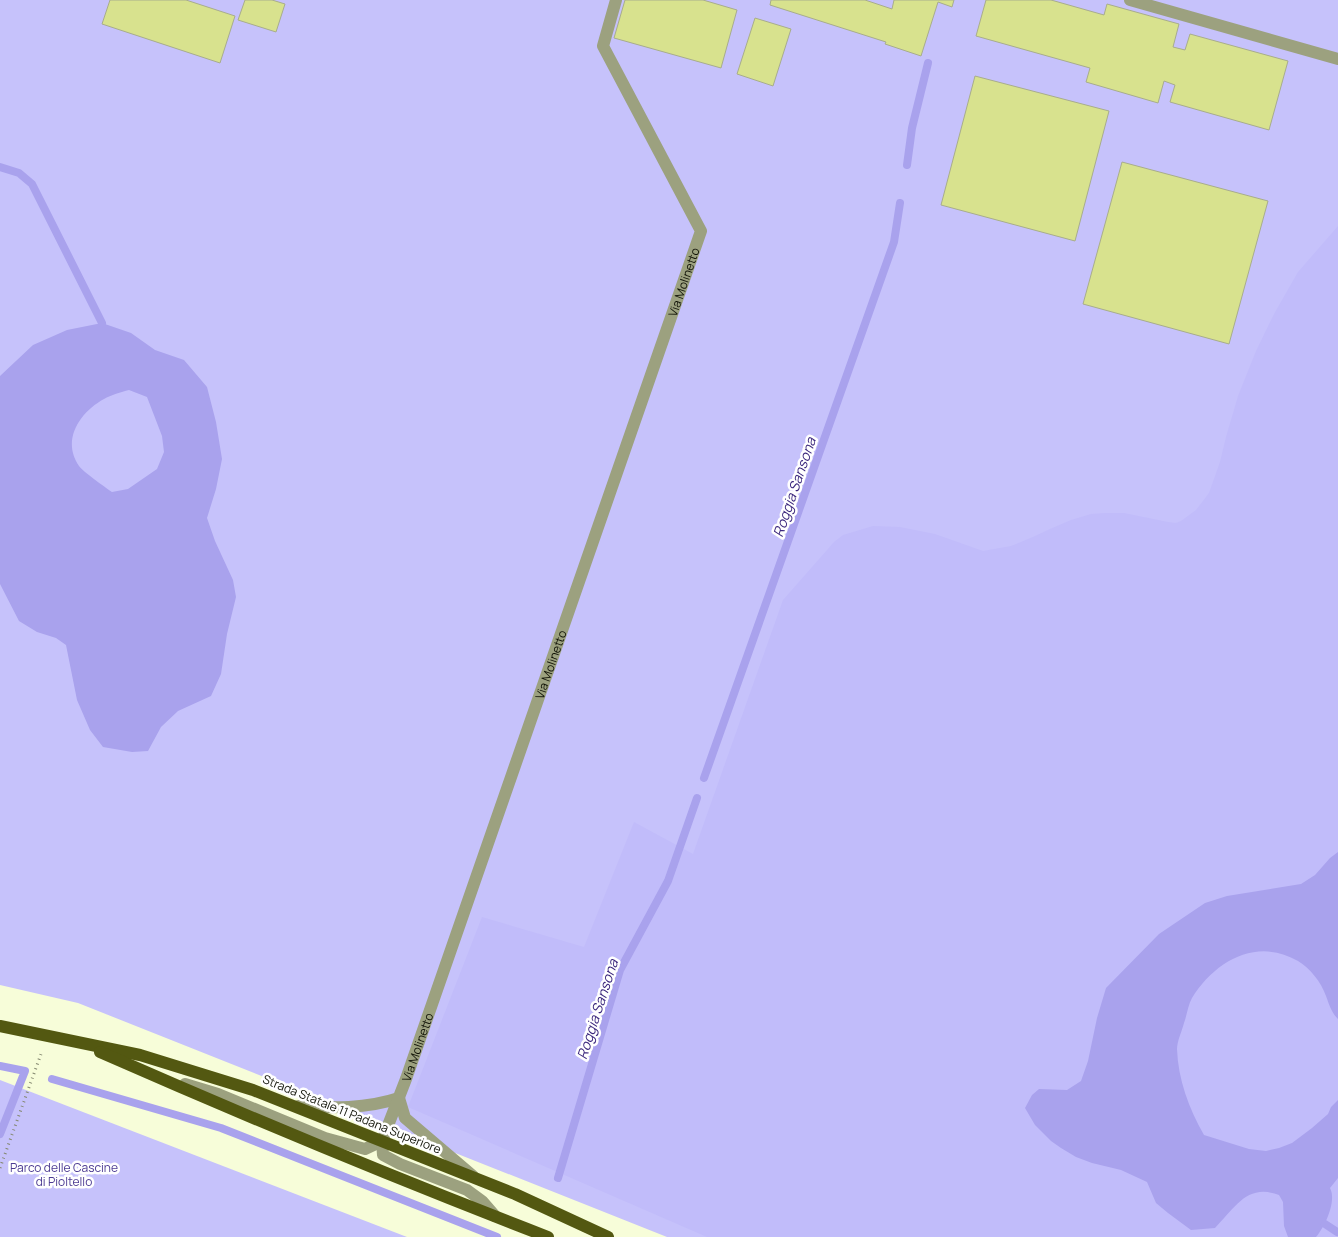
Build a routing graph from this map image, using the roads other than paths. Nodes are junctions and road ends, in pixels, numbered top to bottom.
1 (616, 0) edge
2 (1130, 0) edge
3 (1338, 59) edge
4 (0, 1026) edge
5 (77, 1042) junction
6 (146, 1072) junction
7 (399, 1098) junction
8 (295, 1106) junction
9 (382, 1141) junction
10 (475, 1178) junction
11 (495, 1216) junction
12 (548, 1237) edge
13 (608, 1237) edge

1 - 7 lane, Via Molinetto
2 - 3 lane
4 - 5 main road, Strada Statale 11 Padana Superiore
5 - 6 main road, Strada Statale 11 Padana Superiore
5 - 8 main road, Strada Statale 11 Padana Superiore
6 - 9 lane
6 - 11 main road, Strada Statale 11 Padana Superiore
7 - 8 lane, Via Molinetto
7 - 9 lane, Via Molinetto
7 - 10 lane, Via Molinetto
8 - 9 main road, Strada Statale 11 Padana Superiore
9 - 10 main road, Strada Statale 11 Padana Superiore
9 - 11 lane
10 - 13 main road, Strada Statale 11 Padana Superiore
11 - 12 main road, Strada Statale 11 Padana Superiore

